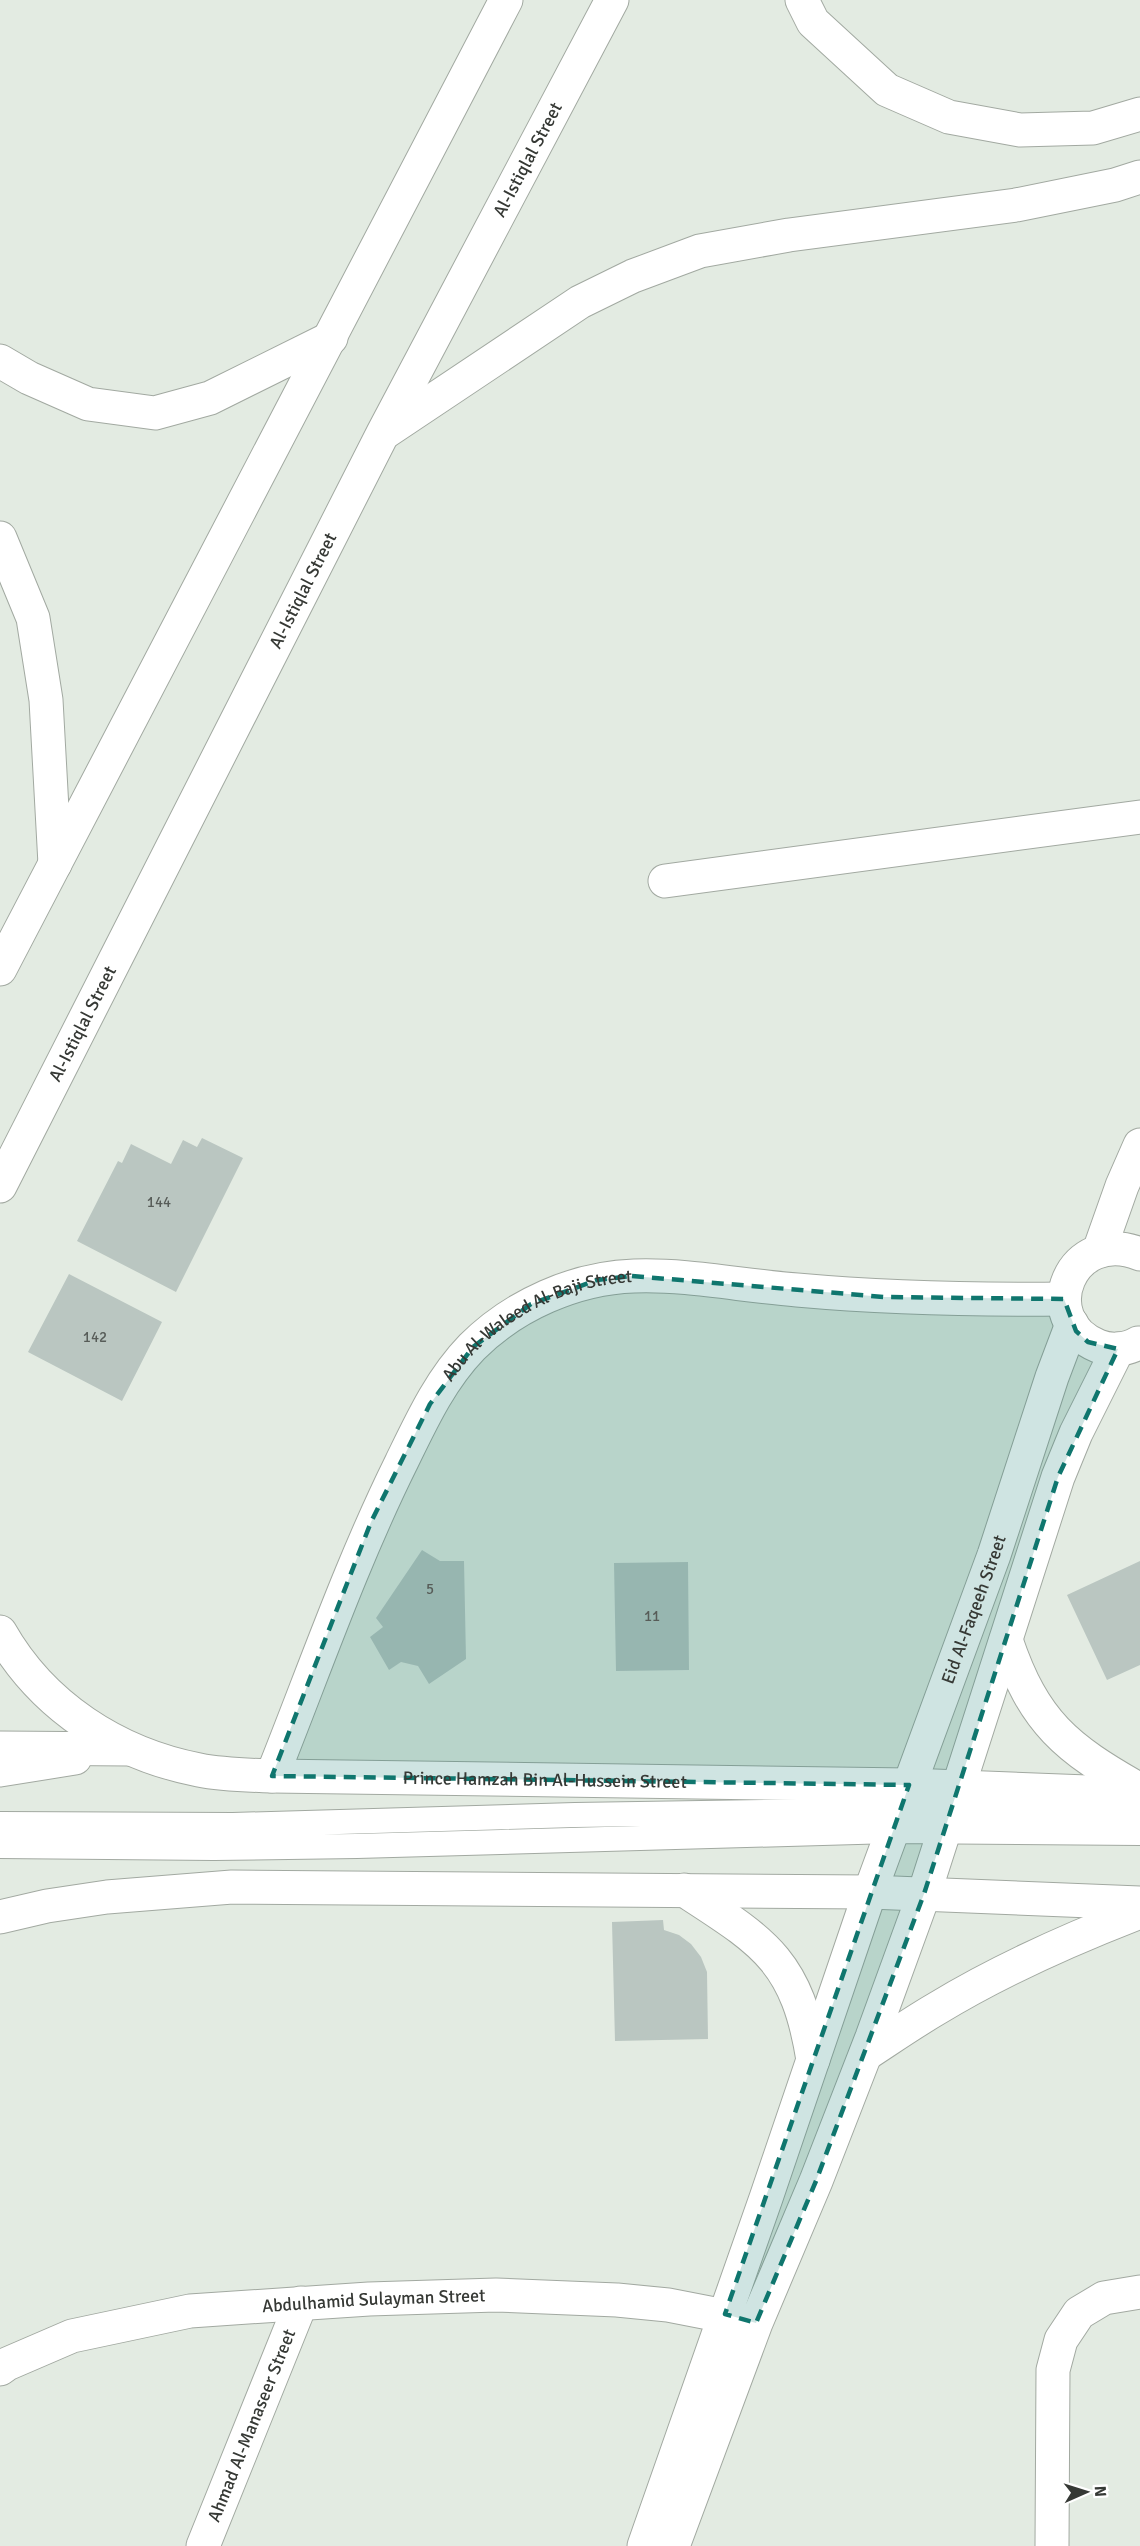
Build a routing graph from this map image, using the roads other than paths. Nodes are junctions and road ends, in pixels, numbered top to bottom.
1 (506, 0) edge
2 (612, 0) edge
3 (802, 0) edge
4 (1140, 114) edge
5 (1140, 177) edge
6 (331, 338) junction
7 (0, 361) edge
8 (383, 433) junction
9 (0, 538) edge
10 (1140, 817) edge
11 (55, 864) junction
12 (665, 880) dead end
13 (0, 969) edge
14 (1140, 1145) edge
15 (0, 1186) edge
16 (1099, 1251) junction
17 (1140, 1254) edge
18 (1068, 1312) junction
19 (1129, 1346) edge
20 (994, 1555) junction
21 (1031, 1563) junction
22 (0, 1632) edge
23 (1006, 1640) junction
24 (0, 1748) edge
25 (130, 1749) junction
26 (0, 1770) edge
27 (272, 1776) junction
28 (1140, 1792) edge
29 (900, 1809) junction
30 (951, 1809) junction
31 (1140, 1813) edge
32 (0, 1824) edge
33 (1140, 1833) edge
34 (0, 1846) edge
35 (684, 1890) junction
36 (870, 1892) junction
37 (924, 1894) junction
38 (1140, 1903) edge
39 (1140, 1912) edge
40 (0, 1917) edge
41 (866, 2054) junction
42 (813, 2060) junction
43 (1140, 2292) edge
44 (302, 2303) junction
45 (725, 2314) junction
46 (756, 2323) junction
47 (0, 2369) edge
48 (203, 2546) edge
49 (644, 2546) edge
50 (673, 2546) edge
51 (1052, 2546) edge

1 - 6 main road
2 - 8 main road, Al-Istiqlal Street
3 - 4 main road
5 - 8 main road
6 - 7 main road
6 - 11 main road
8 - 15 main road, Al-Istiqlal Street
9 - 11 main road
10 - 12 main road
11 - 13 main road
14 - 16 main road
16 - 17 main road
16 - 18 main road, Eid Al-Faqeeh Street
18 - 19 main road
18 - 20 main road, Eid Al-Faqeeh Street
18 - 27 main road, Abu Al-Waleed Al-Baji Street
19 - 21 main road, Eid Al-Faqeeh Street
20 - 21 main road
20 - 29 main road, Eid Al-Faqeeh Street
21 - 23 main road, Eid Al-Faqeeh Street
22 - 25 main road, Prince Hamzah Bin Al-Hussein Street
23 - 28 main road
23 - 30 main road, Eid Al-Faqeeh Street
24 - 25 main road
25 - 26 main road
25 - 27 main road, Prince Hamzah Bin Al-Hussein Street
27 - 29 main road, Prince Hamzah Bin Al-Hussein Street
28 - 30 main road, Prince Hamzah Bin Al-Hussein Street
29 - 30 main road, Prince Hamzah Bin Al-Hussein Street
29 - 30 lane
29 - 32 lane
29 - 34 lane
29 - 36 main road, Eid Al-Faqeeh Street
30 - 31 lane
30 - 33 lane
30 - 37 main road, Eid Al-Faqeeh Street
35 - 36 main road
35 - 40 main road
35 - 42 main road
36 - 37 main road
36 - 42 main road, Eid Al-Faqeeh Street
37 - 38 main road
37 - 41 main road, Eid Al-Faqeeh Street
39 - 41 main road
41 - 46 main road, Eid Al-Faqeeh Street
42 - 45 main road, Eid Al-Faqeeh Street
43 - 51 main road
44 - 45 main road, Abdulhamid Sulayman Street
44 - 47 main road, Abdulhamid Sulayman Street
44 - 48 main road, Ahmad Al-Manaseer Street
45 - 46 main road, Abdulhamid Sulayman Street
45 - 49 main road, Eid Al-Faqeeh Street
46 - 50 main road, Eid Al-Faqeeh Street

